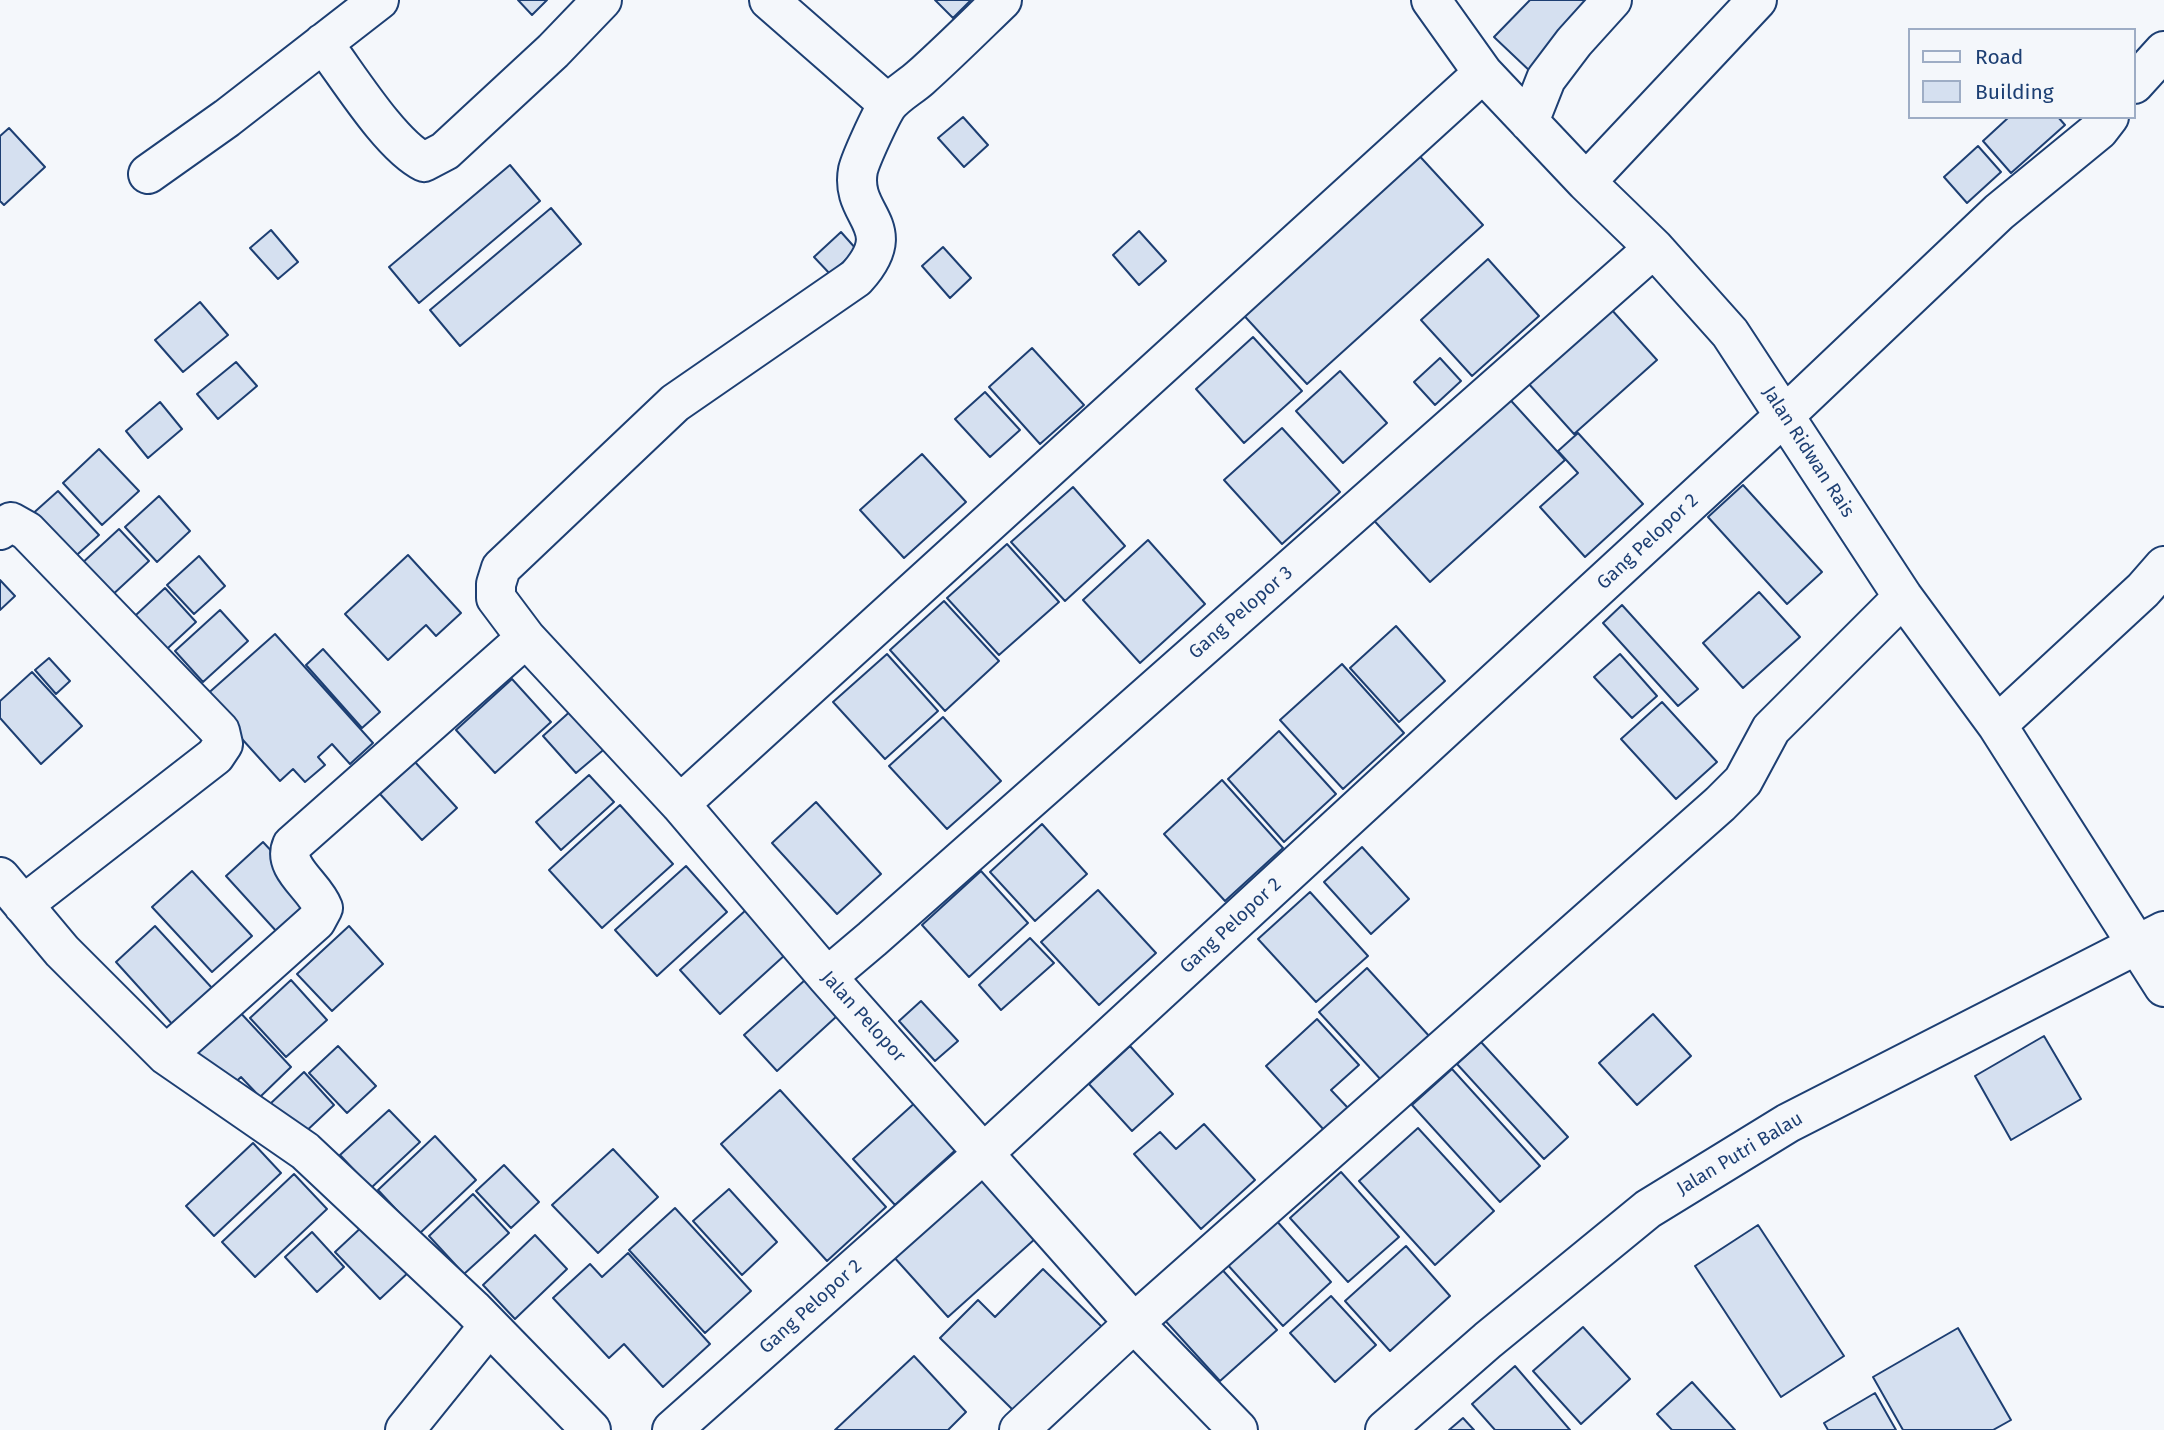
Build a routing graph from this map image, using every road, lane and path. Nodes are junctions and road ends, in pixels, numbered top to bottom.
1 (379, 0) edge
2 (602, 0) edge
3 (769, 0) edge
4 (1002, 0) edge
5 (1431, 0) edge
6 (1612, 0) edge
7 (1756, 0) edge
8 (323, 43) junction
9 (2164, 51) edge
10 (1483, 73) junction
11 (2136, 82) edge
12 (888, 104) junction
13 (2107, 119) edge
14 (1529, 122) junction
15 (148, 174) dead end
16 (1586, 181) junction
17 (1654, 247) junction
18 (1784, 416) junction
19 (0, 530) edge
20 (2164, 566) edge
21 (1903, 597) junction
22 (526, 638) junction
23 (1997, 725) junction
24 (680, 804) junction
25 (12, 891) edge
26 (2150, 937) edge
27 (827, 976) junction
28 (2164, 987) edge
29 (166, 1055) junction
30 (984, 1153) junction
31 (1134, 1323) junction
32 (488, 1327) junction
33 (405, 1430) edge
34 (591, 1430) edge
35 (672, 1430) edge
36 (1019, 1430) edge
37 (1238, 1430) edge
38 (1385, 1430) edge

1 - 8 street
2 - 8 street
3 - 12 street
4 - 12 street
5 - 10 street, Jalan Ridwan Rais
6 - 14 street
7 - 16 street
8 - 15 street
9 - 11 street
10 - 14 street, Jalan Ridwan Rais
10 - 24 street
12 - 22 street, Jalan Pelopor
13 - 18 street, Gang Pelopor 2
14 - 16 street, Jalan Ridwan Rais
16 - 17 street, Jalan Ridwan Rais
17 - 18 street, Jalan Ridwan Rais
17 - 27 street, Gang Pelopor 3
18 - 21 street, Jalan Ridwan Rais
18 - 30 street, Gang Pelopor 2
19 - 25 street
20 - 23 street
21 - 23 street, Jalan Ridwan Rais
21 - 31 street
22 - 24 street, Jalan Pelopor
22 - 29 street
23 - 26 street, Jalan Ridwan Rais
24 - 27 street, Jalan Pelopor
25 - 29 street
26 - 28 street, Jalan Ridwan Rais
26 - 38 street, Jalan Putri Balau
27 - 30 street, Jalan Pelopor
29 - 32 street
30 - 31 street, Jalan Pelopor
30 - 35 street, Gang Pelopor 2
31 - 36 street
31 - 37 street, Jalan Pelopor
32 - 33 street
32 - 34 street

